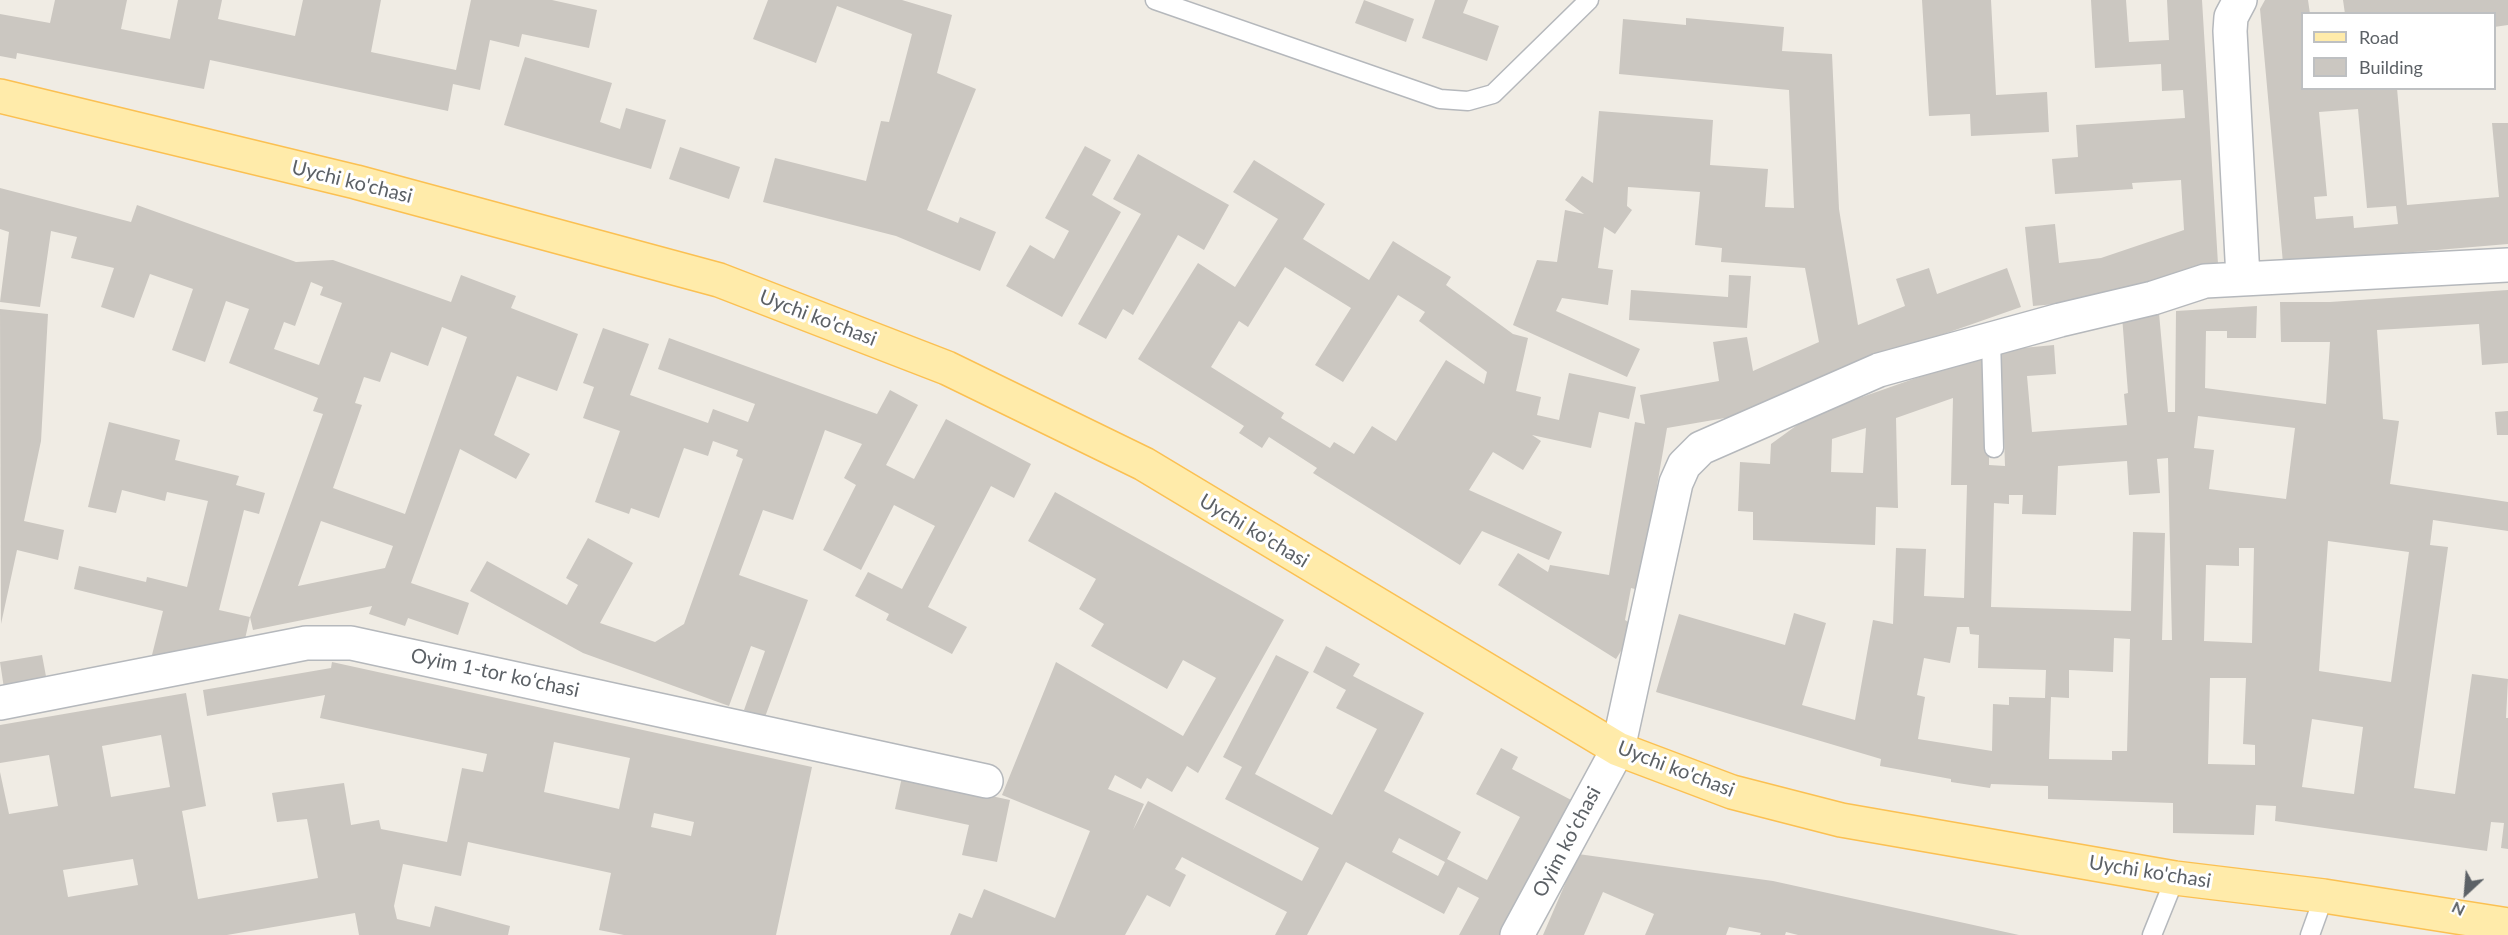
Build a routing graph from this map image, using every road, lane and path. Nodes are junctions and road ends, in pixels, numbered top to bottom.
1 (1155, 0) edge
2 (1589, 0) edge
3 (2240, 0) edge
4 (0, 96) edge
5 (2508, 265) edge
6 (2242, 278) junction
7 (1991, 339) junction
8 (1994, 448) dead end
9 (0, 703) edge
10 (1618, 749) junction
11 (986, 781) dead end
12 (2175, 878) junction
13 (2324, 896) junction
14 (2508, 925) edge
15 (1517, 935) edge
16 (2152, 935) edge
17 (2310, 935) edge

1 - 2 lane
3 - 6 street
4 - 10 main road, Uychi ko'chasi
5 - 6 street, Oyim koʻchasi
6 - 7 street, Oyim koʻchasi
7 - 8 lane
7 - 10 street, Oyim koʻchasi
9 - 11 street, Oyim 1-tor koʻchasi
10 - 12 main road, Uychi ko'chasi
10 - 15 street, Oyim koʻchasi
12 - 13 main road, Uychi ko'chasi
12 - 16 lane
13 - 14 main road, Uychi ko'chasi
13 - 17 lane

